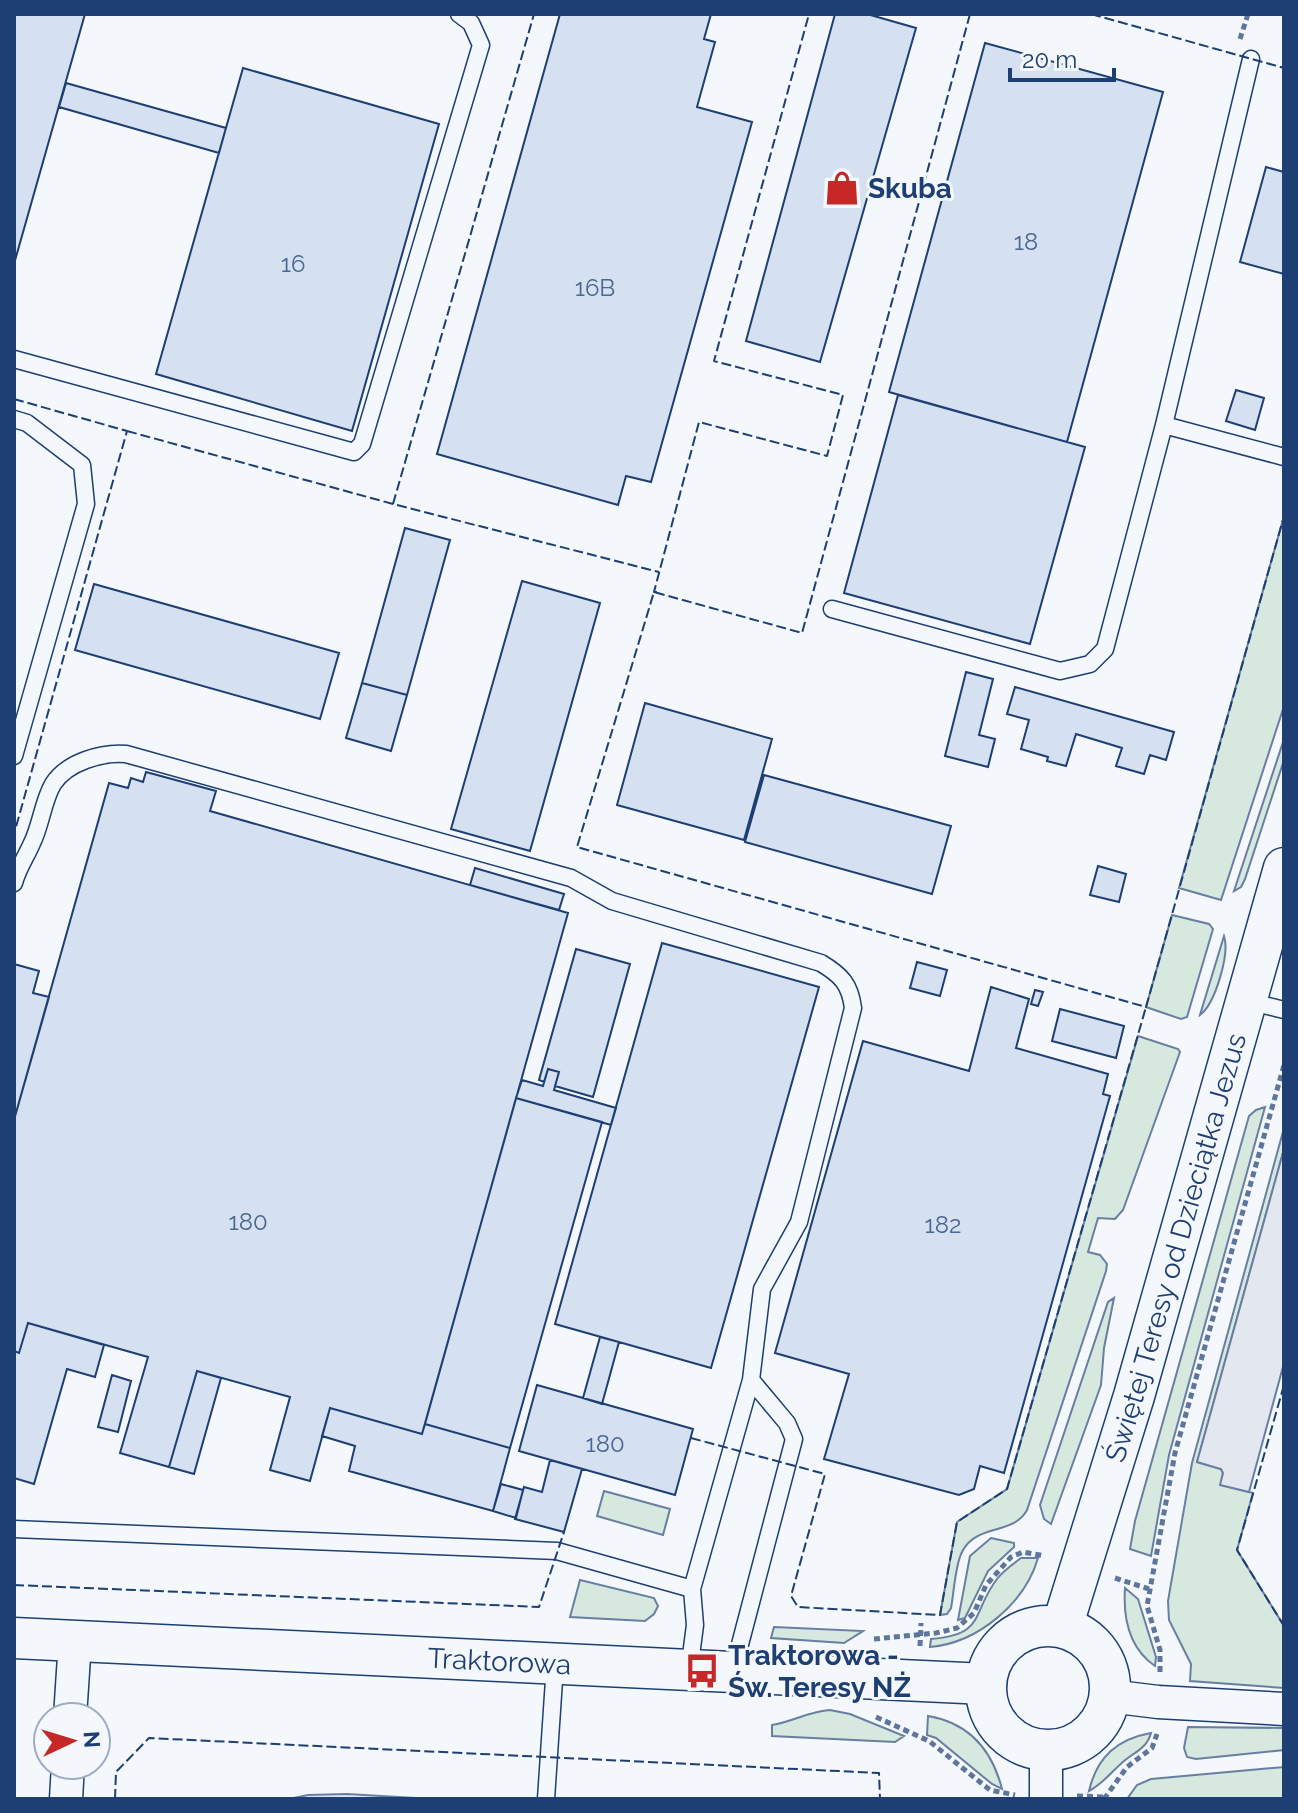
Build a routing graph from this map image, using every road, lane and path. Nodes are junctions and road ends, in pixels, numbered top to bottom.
1 (459, 14) edge
2 (1248, 14) edge
3 (1240, 40) dead end
4 (1251, 59) dead end
5 (14, 359) edge
6 (14, 419) edge
7 (1164, 425) junction
8 (1284, 457) edge
9 (832, 609) dead end
10 (14, 756) edge
11 (1284, 868) edge
12 (14, 883) edge
13 (1246, 1001) junction
14 (1284, 1010) edge
15 (1284, 1065) edge
16 (751, 1380) junction
17 (14, 1529) edge
18 (1043, 1556) dead end
19 (1121, 1580) dead end
20 (692, 1589) junction
21 (1149, 1589) junction
22 (921, 1623) dead end
23 (1062, 1627) junction
24 (921, 1635) junction
25 (14, 1638) edge
26 (873, 1639) dead end
27 (75, 1641) junction
28 (920, 1649) dead end
29 (555, 1664) junction
30 (689, 1671) junction
31 (733, 1673) junction
32 (1160, 1674) dead end
33 (829, 1677) junction
34 (986, 1684) junction
35 (1109, 1696) junction
36 (71, 1701) edge
37 (1284, 1709) edge
38 (1157, 1727) dead end
39 (1046, 1750) junction
40 (1005, 1795) dead end
41 (1083, 1796) dead end
42 (1104, 1798) edge
43 (546, 1799) edge
44 (1046, 1799) edge

1 - 5 lane
2 - 3 path
4 - 7 lane
6 - 10 lane
7 - 8 lane
7 - 9 lane
11 - 13 street, Świętej Teresy od Dzieciątka Jezus
12 - 16 lane
13 - 14 lane
13 - 23 street, Świętej Teresy od Dzieciątka Jezus
15 - 21 path
16 - 20 lane
16 - 31 lane
17 - 20 lane
18 - 24 path
19 - 21 path
20 - 30 lane
21 - 32 path
22 - 24 path
23 - 34 street
23 - 35 street
24 - 26 path
24 - 28 path
25 - 27 street, Traktorowa
27 - 29 street, Traktorowa
27 - 36 street
29 - 30 street, Traktorowa
29 - 43 lane
30 - 31 street, Traktorowa
31 - 33 street, Traktorowa
33 - 34 street, Traktorowa
33 - 40 path
34 - 39 street
35 - 37 street
35 - 39 street
38 - 42 path
39 - 44 street
41 - 42 path

